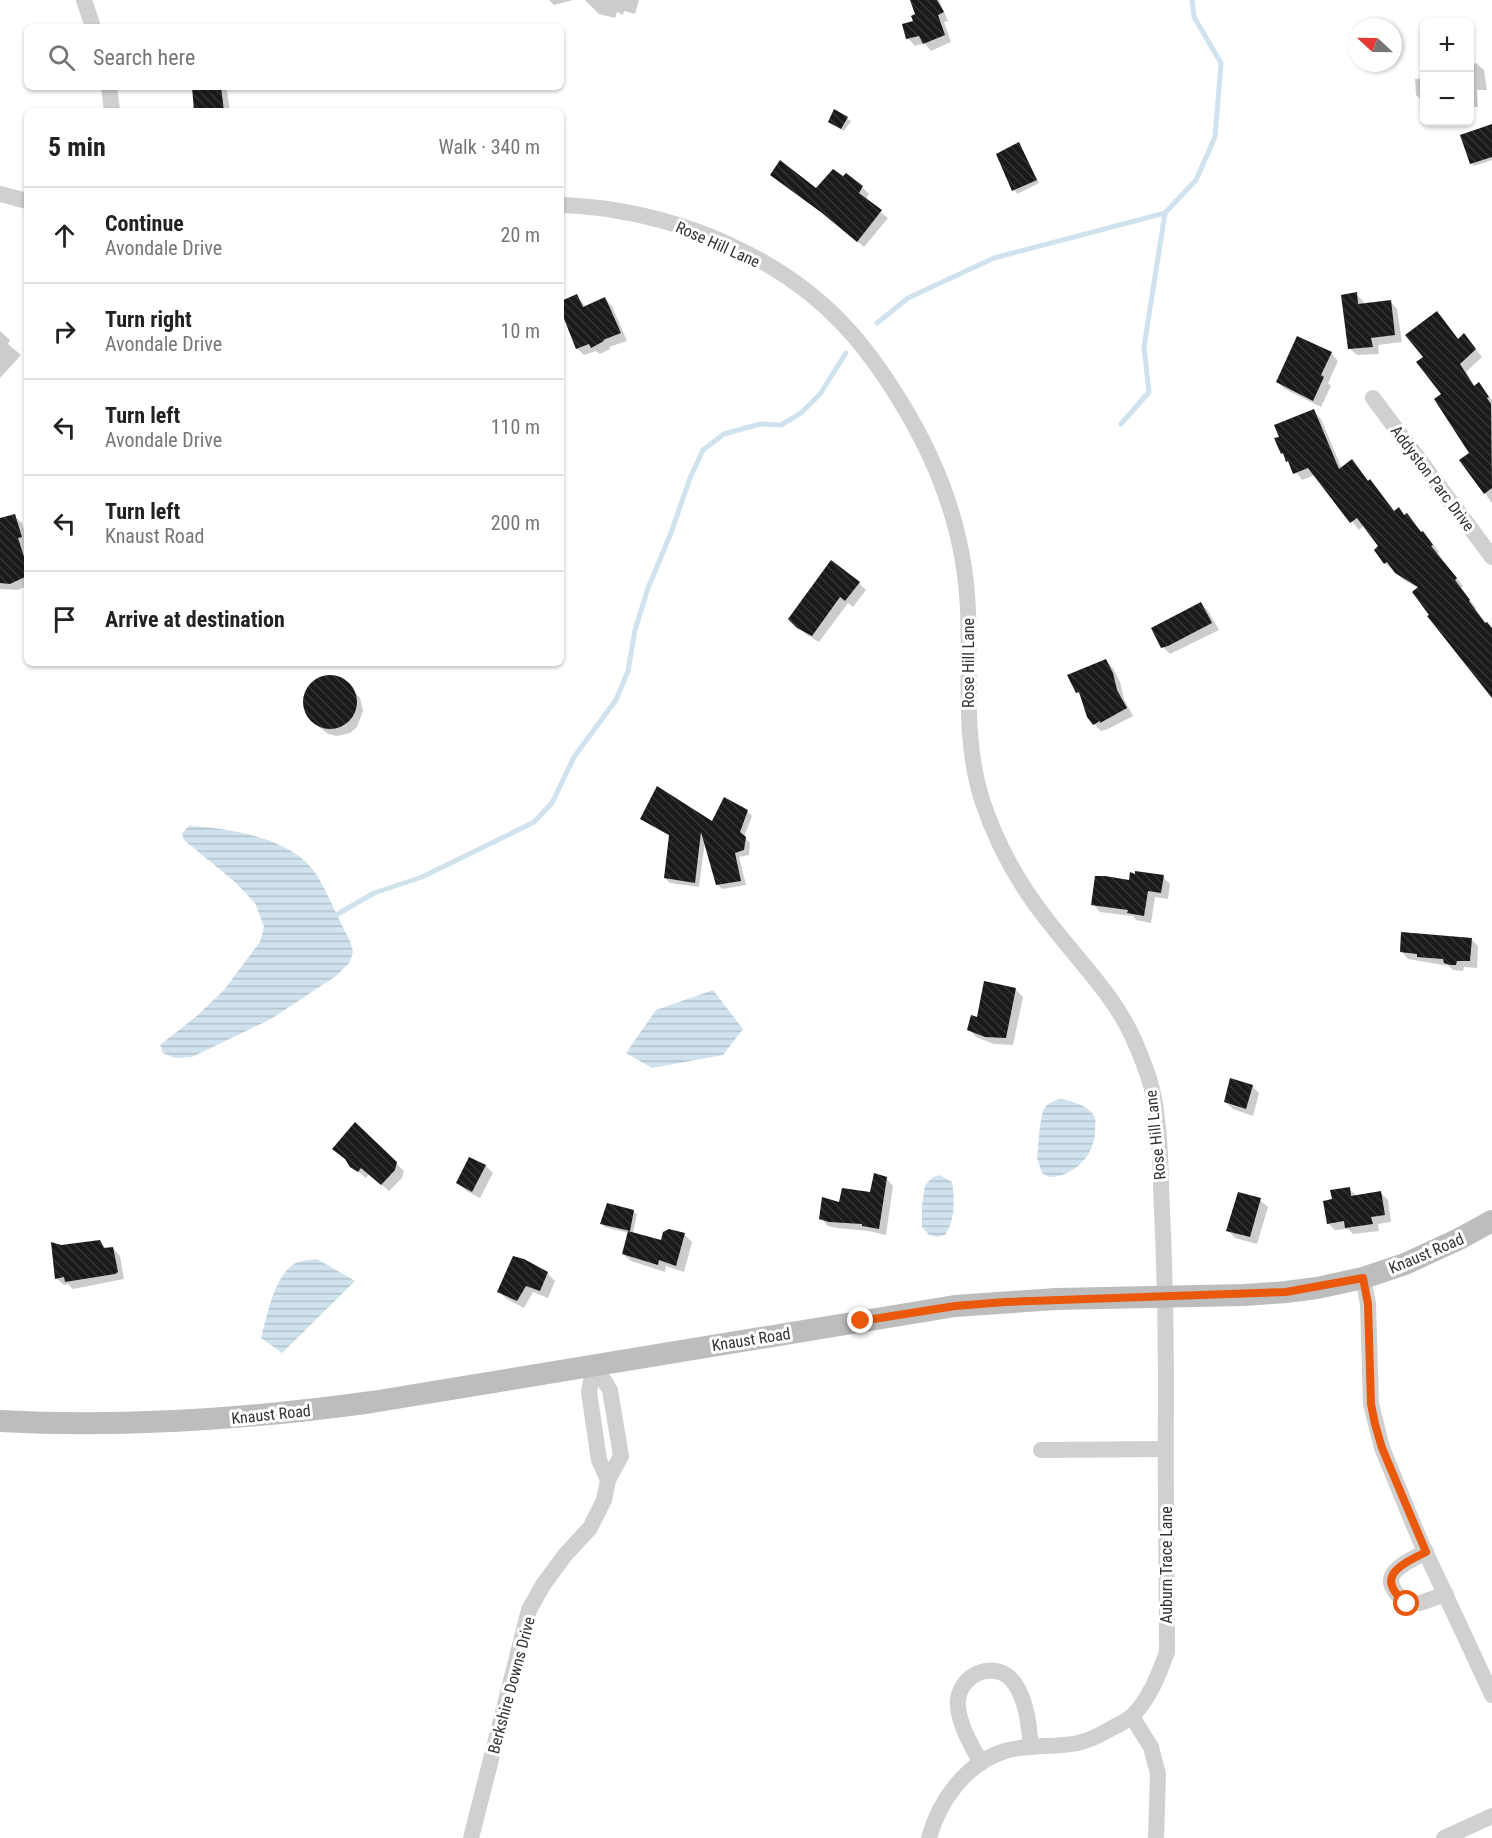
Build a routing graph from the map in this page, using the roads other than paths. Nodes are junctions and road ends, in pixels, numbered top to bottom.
1 (84, 0) edge
2 (92, 24) edge
3 (109, 90) edge
4 (112, 108) edge
5 (0, 194) edge
6 (24, 200) edge
7 (564, 205) edge
8 (1373, 398) dead end
9 (1492, 557) edge
10 (1492, 1221) edge
11 (1363, 1278) junction
12 (1166, 1297) junction
13 (594, 1365) junction
14 (0, 1421) edge
15 (1166, 1449) junction
16 (1041, 1450) dead end
17 (1426, 1552) junction
18 (1446, 1594) junction
19 (1492, 1695) edge
20 (1132, 1717) junction
21 (1031, 1747) junction
22 (981, 1763) junction
23 (1492, 1816) edge
24 (471, 1838) edge
25 (929, 1838) edge
26 (1156, 1838) edge
27 (1444, 1838) edge

1 - 2 street
3 - 4 street
5 - 6 street
7 - 12 street, Rose Hill Lane
8 - 9 street, Addyston Parc Drive
10 - 11 main road, Knaust Road
11 - 12 main road, Knaust Road
11 - 17 street
12 - 13 main road, Knaust Road
12 - 15 street, Auburn Trace Lane
13 - 14 main road, Knaust Road
13 - 24 street, Berkshire Downs Drive
15 - 16 street
15 - 20 street, Auburn Trace Lane
17 - 18 street
17 - 18 street
18 - 19 street
20 - 21 street, Auburn Trace Lane
20 - 26 street
21 - 22 street, Auburn Trace Lane
21 - 22 street
22 - 25 street, Auburn Trace Lane
23 - 27 street

